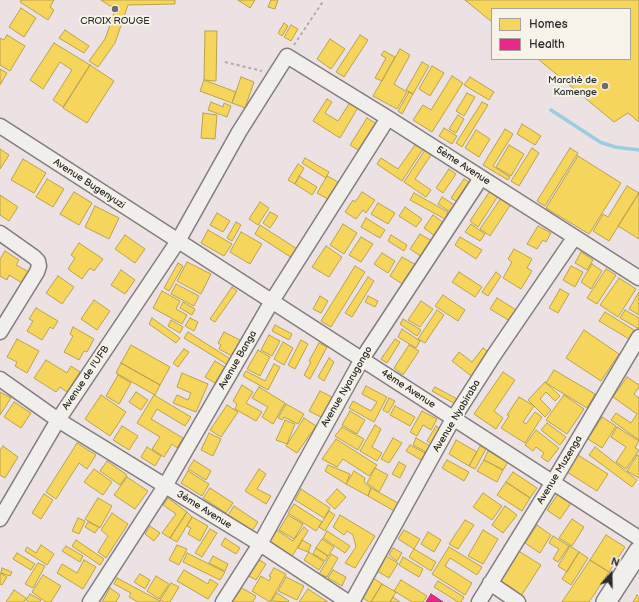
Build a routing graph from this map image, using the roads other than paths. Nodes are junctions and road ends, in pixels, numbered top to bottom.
1 (287, 56) joint
2 (388, 118) junction
3 (0, 126) edge
4 (481, 178) junction
5 (0, 233) edge
6 (574, 238) junction
7 (178, 241) junction
8 (639, 278) edge
9 (272, 301) junction
10 (0, 332) edge
11 (639, 338) edge
12 (362, 359) junction
13 (0, 379) edge
14 (453, 419) junction
15 (58, 420) junction
16 (553, 482) junction
17 (165, 486) junction
18 (0, 519) edge
19 (639, 538) edge
20 (260, 544) junction
21 (639, 551) edge
22 (490, 583) junction
23 (90, 602) edge
24 (223, 602) edge
25 (348, 602) edge
26 (352, 602) edge
27 (479, 602) edge
28 (518, 602) edge
29 (606, 602) edge

1 - 2 street, 5ème Avenue
1 - 7 street, Avenue de l'UFB
2 - 4 street, 5ème Avenue
2 - 9 street, Avenue Banga
3 - 7 street, Avenue Bugenyuzi
4 - 6 street, 5ème Avenue
4 - 12 street, Avenue Nyarugongo
5 - 10 street
6 - 8 street, 5ème Avenue
6 - 14 street, Avenue Nyabiraba
7 - 9 street, 4ème Avenue
7 - 15 street, Avenue de l'UFB
9 - 12 street, 4ème Avenue
9 - 17 street, Avenue Banga
11 - 16 street, Avenue Muzenga
12 - 14 street, 4ème Avenue
12 - 20 street, Avenue Nyarugongo
13 - 15 street, 3ème Avenue
14 - 16 street, 4ème Avenue
14 - 26 street, Avenue Nyabiraba
15 - 17 street, 3ème Avenue
15 - 18 street, Avenue de l'UFB
16 - 19 street, 4ème Avenue
16 - 22 street, Avenue Muzenga
17 - 20 street, 3ème Avenue
17 - 23 street, Avenue Banga
20 - 24 street, Avenue Nyarugongo
20 - 25 street, 3ème Avenue
21 - 29 street
22 - 27 street, Avenue Muzenga
22 - 28 street

